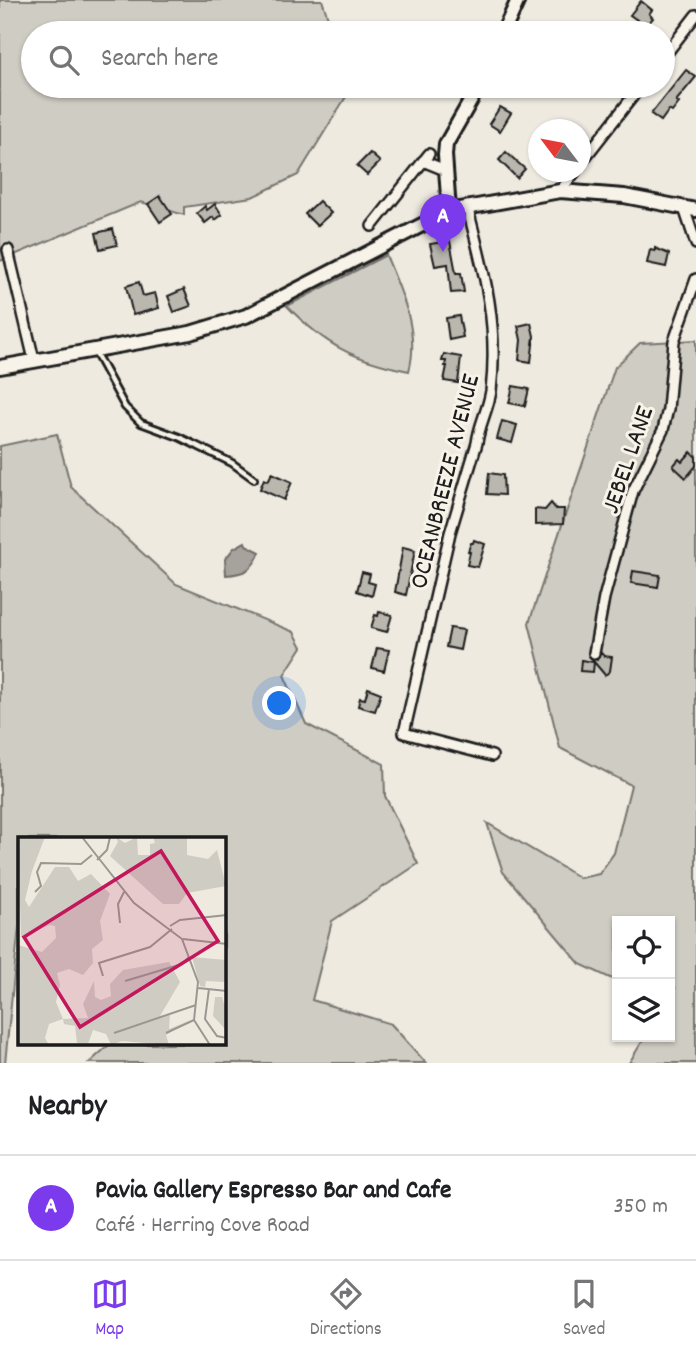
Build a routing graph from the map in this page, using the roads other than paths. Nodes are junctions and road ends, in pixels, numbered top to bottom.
1 (518, 0) edge
2 (696, 15) edge
3 (508, 21) edge
4 (675, 42) edge
5 (472, 98) edge
6 (632, 98) edge
7 (591, 150) edge
8 (445, 170) junction
9 (567, 182) edge
10 (560, 191) junction
11 (467, 206) junction
12 (690, 209) edge
13 (449, 211) junction
14 (372, 226) dead end
15 (696, 244) edge
16 (8, 250) dead end
17 (696, 279) edge
18 (94, 350) junction
19 (34, 360) junction
20 (0, 367) edge
21 (254, 479) dead end
22 (594, 653) dead end
23 (492, 756) dead end

1 - 3 main road
2 - 4 street
5 - 8 main road
6 - 7 street
8 - 13 main road
8 - 14 street
9 - 10 street
10 - 11 main road
10 - 12 main road
11 - 13 main road
11 - 23 street, OCEANBREEZE AVENUE
12 - 15 street
13 - 18 main road
16 - 19 street
17 - 22 street, JEBEL LANE
18 - 19 main road
18 - 21 lane
19 - 20 main road

